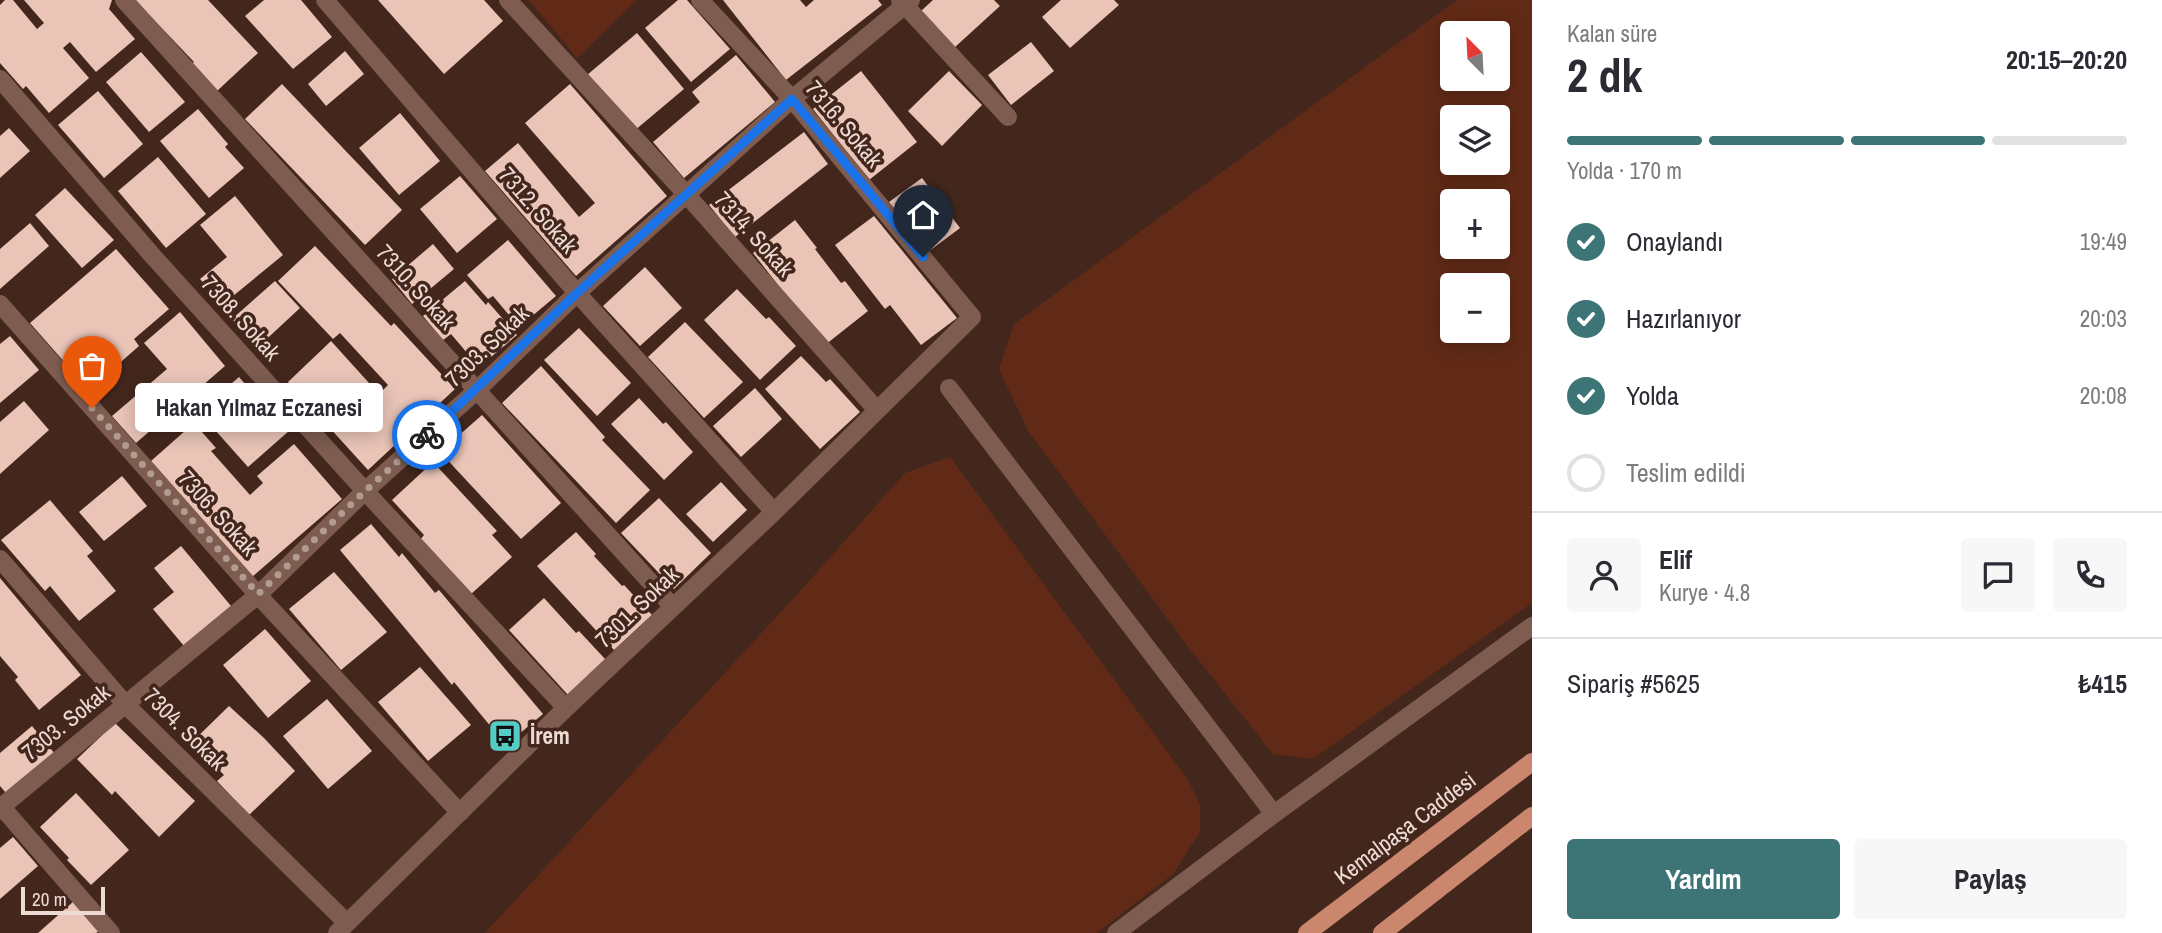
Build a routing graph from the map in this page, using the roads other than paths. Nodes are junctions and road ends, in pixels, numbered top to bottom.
1 (124, 0) edge
2 (325, 0) edge
3 (508, 0) edge
4 (700, 0) edge
5 (905, 2) edge
6 (0, 79) edge
7 (792, 99) junction
8 (1008, 117) dead end
9 (686, 194) junction
10 (577, 293) junction
11 (0, 304) edge
12 (972, 317) joint
13 (949, 388) dead end
14 (477, 390) junction
15 (876, 409) junction
16 (365, 491) junction
17 (774, 512) junction
18 (0, 559) edge
19 (258, 594) junction
20 (672, 606) junction
21 (1532, 626) edge
22 (126, 705) junction
23 (566, 708) junction
24 (1532, 762) edge
25 (0, 807) edge
26 (460, 813) junction
27 (1273, 814) junction
28 (1532, 816) edge
29 (342, 928) edge
30 (111, 933) edge
31 (1116, 933) edge
32 (1307, 933) edge
33 (1382, 933) edge

1 - 14 street, 7310. Sokak
2 - 10 street, 7312. Sokak
3 - 9 street, 7314. Sokak
4 - 7 street, 7316. Sokak
5 - 7 street, 7303. Sokak
5 - 8 street
6 - 16 street, 7308. Sokak
7 - 9 street, 7303. Sokak
7 - 12 street, 7316. Sokak
9 - 10 street, 7303. Sokak
9 - 15 street, 7314. Sokak
10 - 14 street, 7303. Sokak
10 - 17 street, 7312. Sokak
11 - 19 street, 7306. Sokak
12 - 15 street, 7301. Sokak
13 - 27 street
14 - 16 street, 7303. Sokak
14 - 20 street, 7310. Sokak
15 - 17 street, 7301. Sokak
16 - 19 street, 7303. Sokak
16 - 23 street, 7308. Sokak
17 - 20 street, 7301. Sokak
18 - 22 street, 7304. Sokak
19 - 22 street, 7303. Sokak
19 - 26 street, 7306. Sokak
20 - 23 street, 7301. Sokak
21 - 27 street
22 - 25 street, 7303. Sokak
22 - 29 street, 7304. Sokak
23 - 26 street, 7301. Sokak
24 - 32 main road, Kemalpaşa Caddesi
25 - 30 street
26 - 29 street, 7301. Sokak
27 - 31 street
28 - 33 main road

